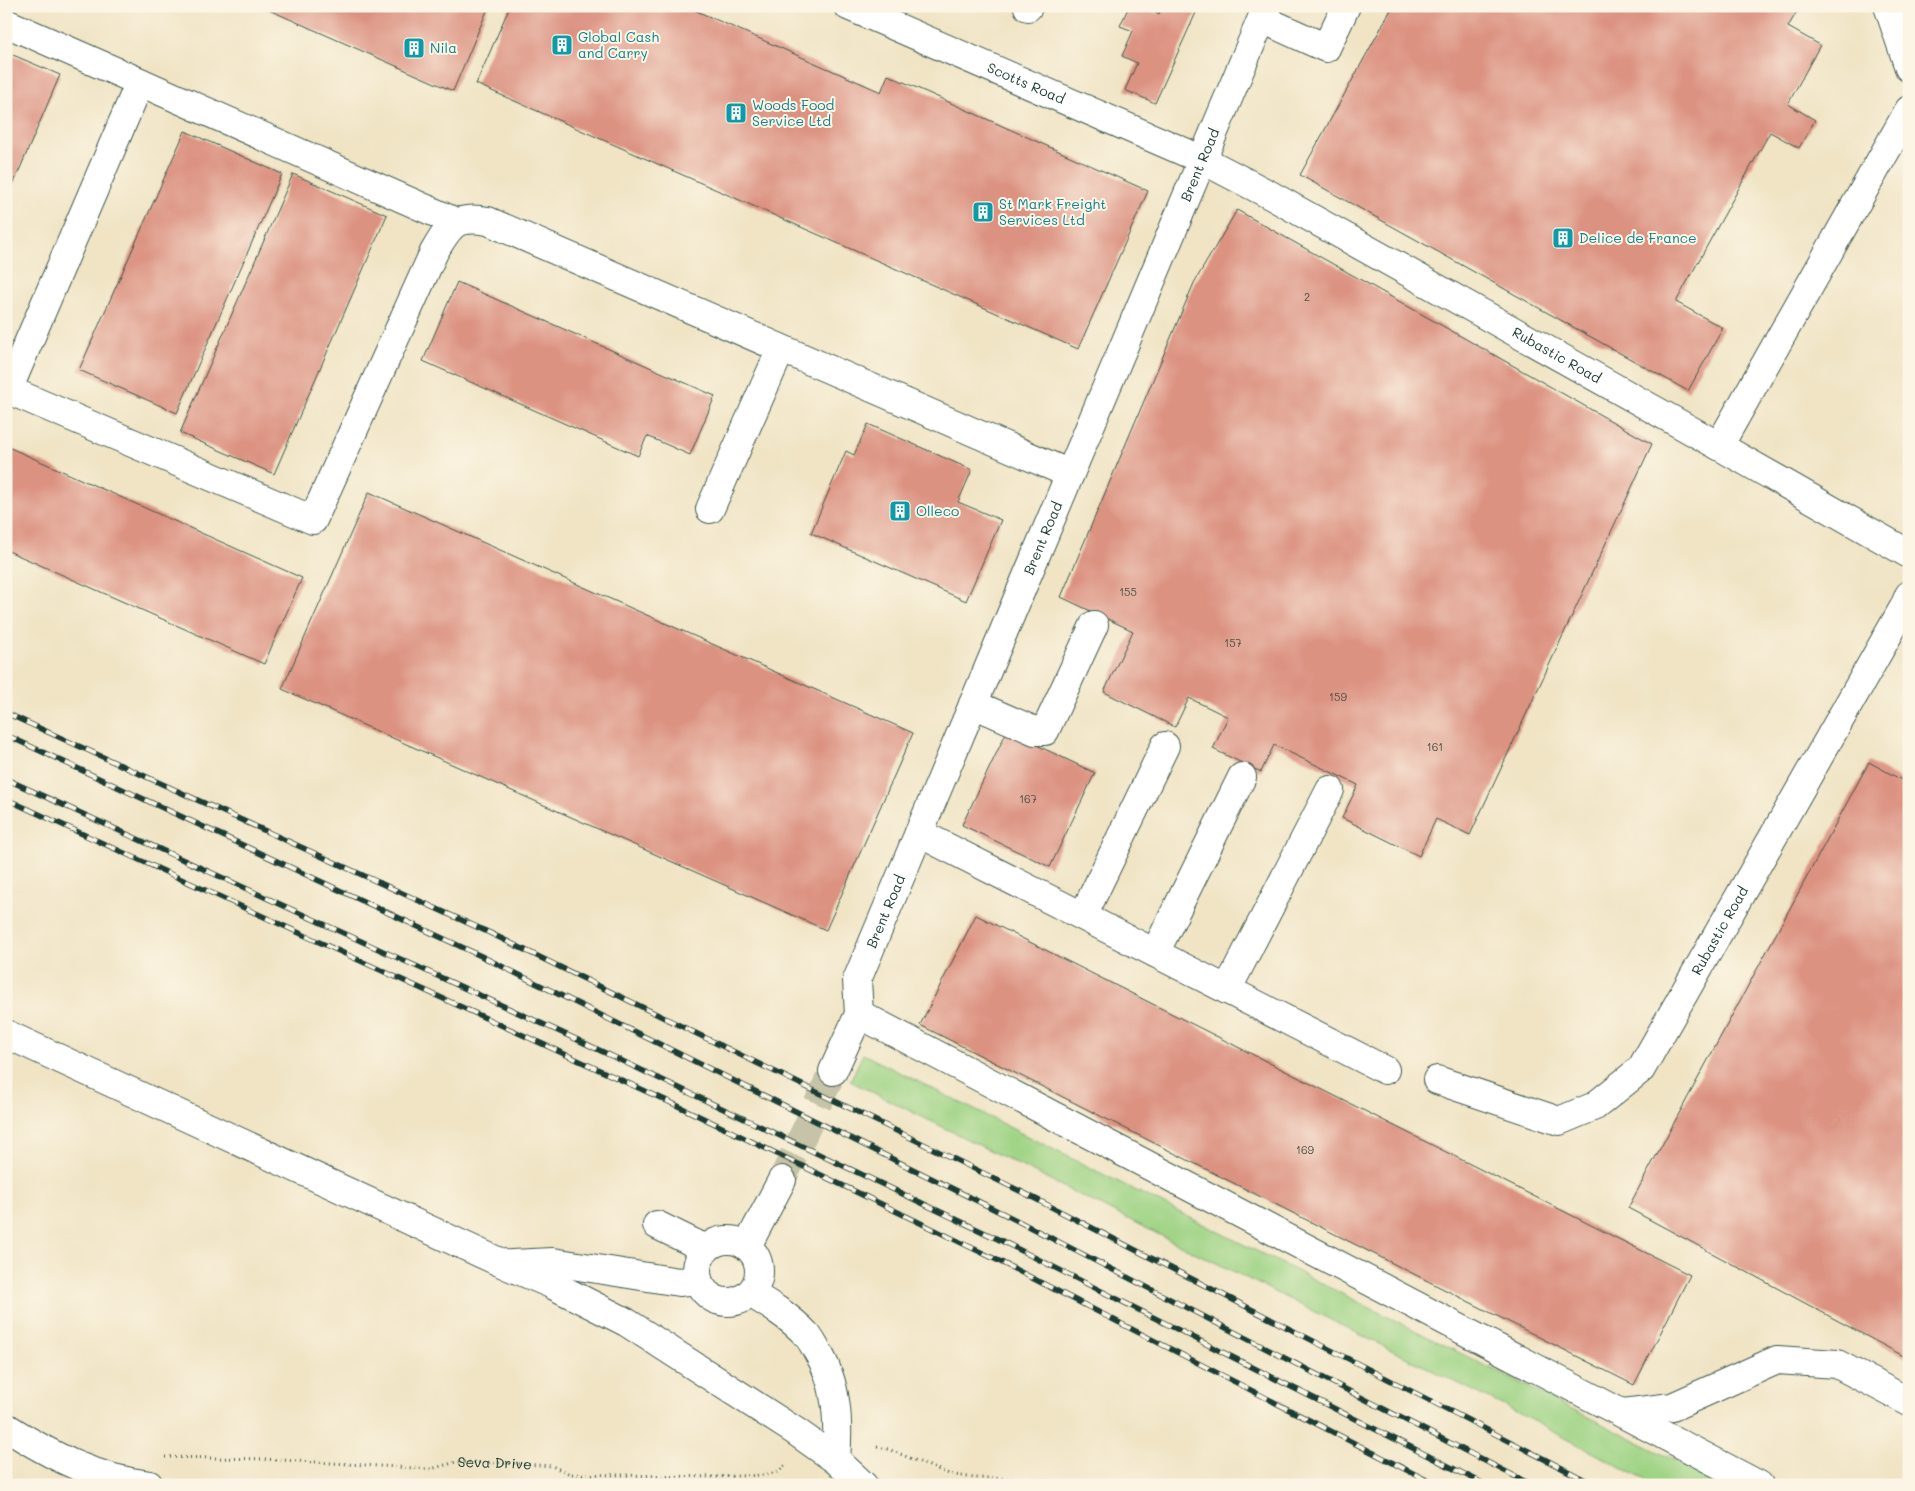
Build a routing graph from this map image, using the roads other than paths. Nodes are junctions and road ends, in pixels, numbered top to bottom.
1 (848, 6) edge
2 (1346, 6) edge
3 (1888, 6) edge
4 (1265, 13) edge
5 (6, 23) edge
6 (1909, 68) edge
7 (140, 82) junction
8 (1909, 110) edge
9 (1203, 160) junction
10 (456, 222) junction
11 (781, 349) junction
12 (7, 390) edge
13 (1719, 446) junction
14 (1070, 474) junction
15 (710, 510) dead end
16 (1909, 554) edge
17 (1909, 595) edge
18 (1094, 625) dead end
19 (973, 704) junction
20 (1165, 746) dead end
21 (1242, 777) dead end
22 (1330, 790) dead end
23 (919, 833) junction
24 (1083, 916) junction
25 (1155, 953) junction
26 (1227, 990) junction
27 (859, 1014) junction
28 (6, 1034) edge
29 (1385, 1070) dead end
30 (833, 1072) tunnel mouth
31 (1437, 1080) dead end
32 (782, 1180) tunnel mouth
33 (657, 1225) dead end
34 (746, 1246) junction
35 (706, 1249) junction
36 (506, 1265) junction
37 (698, 1280) junction
38 (750, 1293) junction
39 (1909, 1402) edge
40 (1623, 1414) junction
41 (6, 1427) edge
42 (836, 1460) junction
43 (149, 1485) edge
44 (863, 1485) edge
45 (1759, 1485) edge

1 - 9 street, Scotts Road
2 - 4 street
3 - 6 street
4 - 9 street, Brent Road
5 - 7 street
7 - 10 street
7 - 12 street
8 - 13 street
9 - 13 street, Rubastic Road
9 - 14 street, Brent Road
10 - 11 street
10 - 12 street
11 - 14 street
11 - 15 street
13 - 16 street, Rubastic Road
14 - 19 street, Brent Road
17 - 31 street, Rubastic Road
18 - 19 street
19 - 23 street, Brent Road
20 - 24 street
21 - 25 street
22 - 26 street
23 - 24 street
23 - 27 street, Brent Road
24 - 25 street
25 - 26 street
26 - 29 street
27 - 30 street, Brent Road
27 - 40 street
28 - 36 street
32 - 34 street
33 - 35 street
34 - 35 street
34 - 38 street
35 - 37 street
36 - 37 street
36 - 42 street
37 - 38 street
38 - 42 street
39 - 40 street
40 - 45 street
41 - 43 street
42 - 44 street

